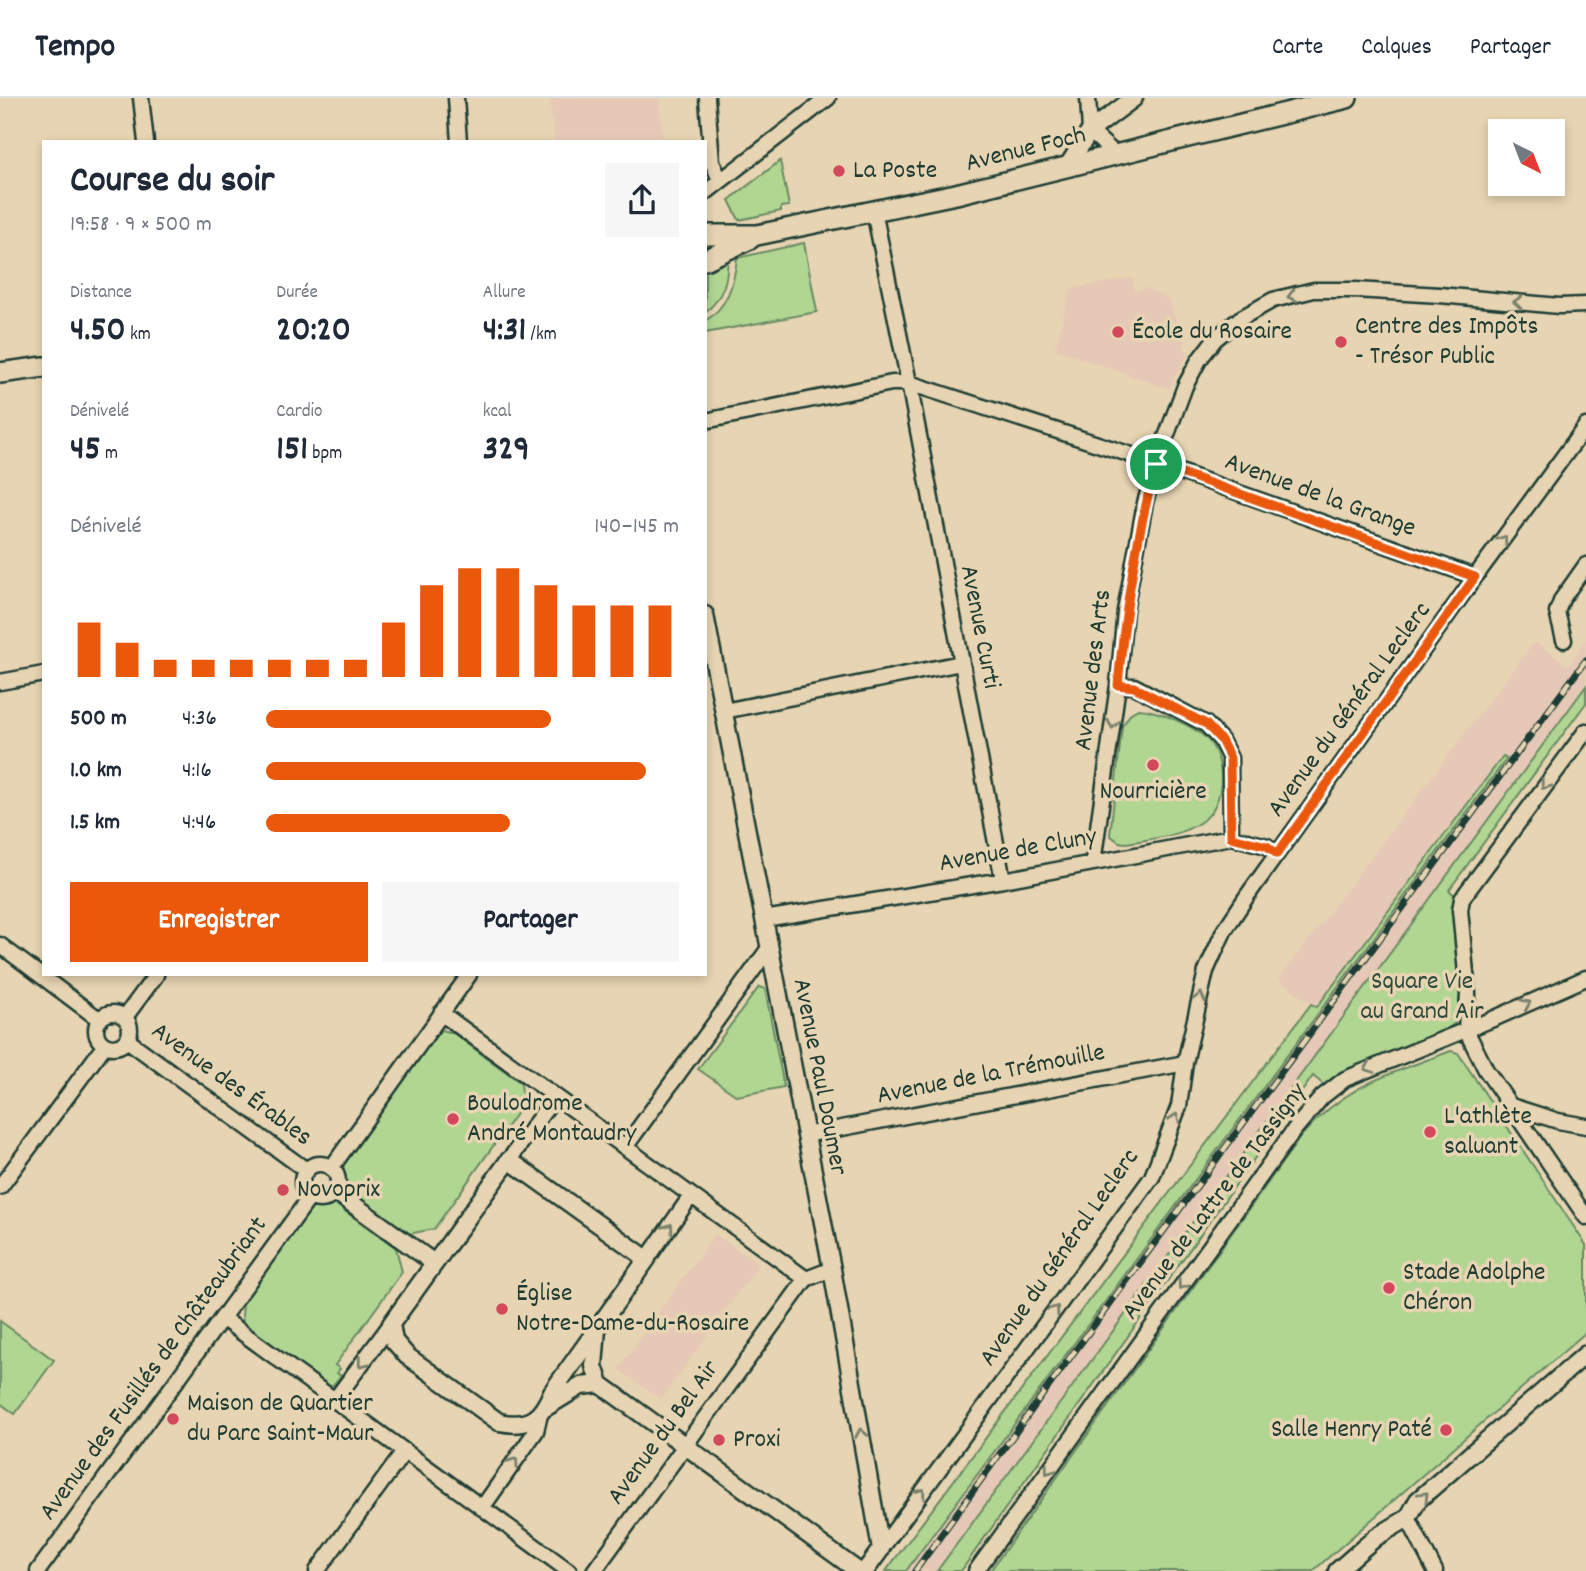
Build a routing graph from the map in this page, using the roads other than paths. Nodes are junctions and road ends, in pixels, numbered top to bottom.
1 (141, 98) edge
2 (456, 98) edge
3 (707, 98) edge
4 (828, 98) edge
5 (1088, 98) edge
6 (1135, 98) edge
7 (1348, 98) edge
8 (1090, 131) junction
9 (146, 140) edge
10 (459, 140) edge
11 (1116, 155) junction
12 (1067, 167) junction
13 (712, 187) edge
14 (874, 211) junction
15 (707, 236) edge
16 (757, 236) junction
17 (707, 257) edge
18 (1586, 305) edge
19 (42, 367) edge
20 (0, 373) edge
21 (909, 383) junction
22 (707, 421) edge
23 (1586, 426) edge
24 (1156, 464) junction
25 (1586, 565) edge
26 (1475, 577) junction
27 (1564, 640) dead end
28 (708, 649) edge
29 (961, 663) junction
30 (42, 674) edge
31 (0, 682) edge
32 (1118, 685) junction
33 (724, 711) junction
34 (1586, 731) edge
35 (1231, 837) junction
36 (1277, 854) junction
37 (1093, 863) junction
38 (1003, 880) junction
39 (764, 919) junction
40 (0, 945) edge
41 (769, 948) junction
42 (155, 976) edge
43 (468, 976) edge
44 (1586, 978) edge
45 (441, 1013) junction
46 (125, 1017) junction
47 (100, 1020) junction
48 (1466, 1031) junction
49 (127, 1040) junction
50 (105, 1045) junction
51 (1185, 1063) junction
52 (555, 1096) junction
53 (1511, 1106) junction
54 (1586, 1126) edge
55 (805, 1135) junction
56 (625, 1146) junction
57 (509, 1160) junction
58 (332, 1167) junction
59 (306, 1170) junction
60 (0, 1187) edge
61 (336, 1192) junction
62 (691, 1196) junction
63 (310, 1197) junction
64 (1586, 1217) edge
65 (647, 1259) junction
66 (434, 1263) junction
67 (832, 1269) junction
68 (806, 1279) junction
69 (222, 1318) junction
70 (391, 1324) junction
71 (597, 1328) junction
72 (1586, 1354) edge
73 (600, 1384) junction
74 (334, 1401) junction
75 (542, 1411) junction
76 (685, 1447) junction
77 (404, 1452) junction
78 (482, 1508) junction
79 (1408, 1518) junction
80 (881, 1549) junction
81 (38, 1571) edge
82 (317, 1571) edge
83 (569, 1571) edge
84 (594, 1571) edge
85 (858, 1571) edge
86 (865, 1571) edge
87 (976, 1571) edge
88 (1337, 1571) edge
89 (1435, 1571) edge

1 - 9 street
2 - 10 street
3 - 13 street
4 - 13 street
5 - 8 street
6 - 8 street
7 - 11 main road, Avenue Foch
8 - 11 street
8 - 12 street
11 - 12 main road, Avenue Foch
12 - 14 main road, Avenue Foch
14 - 16 main road, Avenue Foch
14 - 21 street, Avenue Curti
15 - 16 main road, Avenue Foch
16 - 17 main road, Avenue Foch
18 -> 24 street, Avenue des Arts
19 - 20 main road
21 - 22 street
21 - 24 street, Avenue de la Grange
21 - 29 street, Avenue Curti
26 -> 23 street, Avenue du Général Leclerc
24 - 26 street, Avenue de la Grange
24 - 32 street, Avenue des Arts
25 - 27 street
26 - 36 street, Avenue du Général Leclerc
28 - 33 street, Avenue Paul Doumer
29 - 33 street
29 - 38 street, Avenue Curti
30 - 31 street
32 - 35 street
32 -> 37 street, Avenue des Arts
33 - 39 street, Avenue Paul Doumer
34 -> 48 street
35 - 36 street, Avenue de Cluny
35 - 37 street, Avenue de Cluny
51 -> 36 street, Avenue du Général Leclerc
37 - 38 street, Avenue de Cluny
38 - 39 street, Avenue de Cluny
39 - 41 street, Avenue Paul Doumer
40 - 47 street
41 - 55 street, Avenue Paul Doumer
41 - 56 street
42 - 46 street
43 - 45 street
48 -> 44 street, Avenue de Lattre de Tassigny
45 - 52 street
45 - 58 street
46 - 47 street
46 - 49 street
47 - 50 street
48 - 53 street
48 -> 87 street, Avenue de Lattre de Tassigny
49 - 50 street
49 - 59 street, Avenue des Érables
50 - 60 street
51 - 55 street, Avenue de la Trémouille
80 -> 51 street, Avenue du Général Leclerc
52 - 56 street
52 - 57 street
53 - 54 street
53 - 64 street
55 - 67 street, Avenue Paul Doumer
56 - 62 street
57 - 65 street
57 - 66 street
58 - 59 street
58 - 61 street
59 - 63 street
61 - 63 street
61 - 66 street
65 -> 62 street
62 - 68 street
63 - 69 street, Avenue des Fusillés de Châteaubriant
65 - 71 street
66 - 70 street
67 - 68 street
80 -> 67 street, Avenue Paul Doumer
68 - 76 street, Avenue du Bel Air
69 - 74 street
69 - 81 street, Avenue des Fusillés de Châteaubriant
70 -> 74 street
70 - 75 street
71 - 73 street
71 - 75 street
79 -> 72 street
73 - 75 street
73 - 76 street
74 - 77 street
78 -> 75 street
76 - 84 street, Avenue du Bel Air
76 - 85 street
77 - 78 street
77 - 82 street
78 - 83 street
79 - 88 street
79 - 89 street
80 - 86 street, Avenue du Général Leclerc

